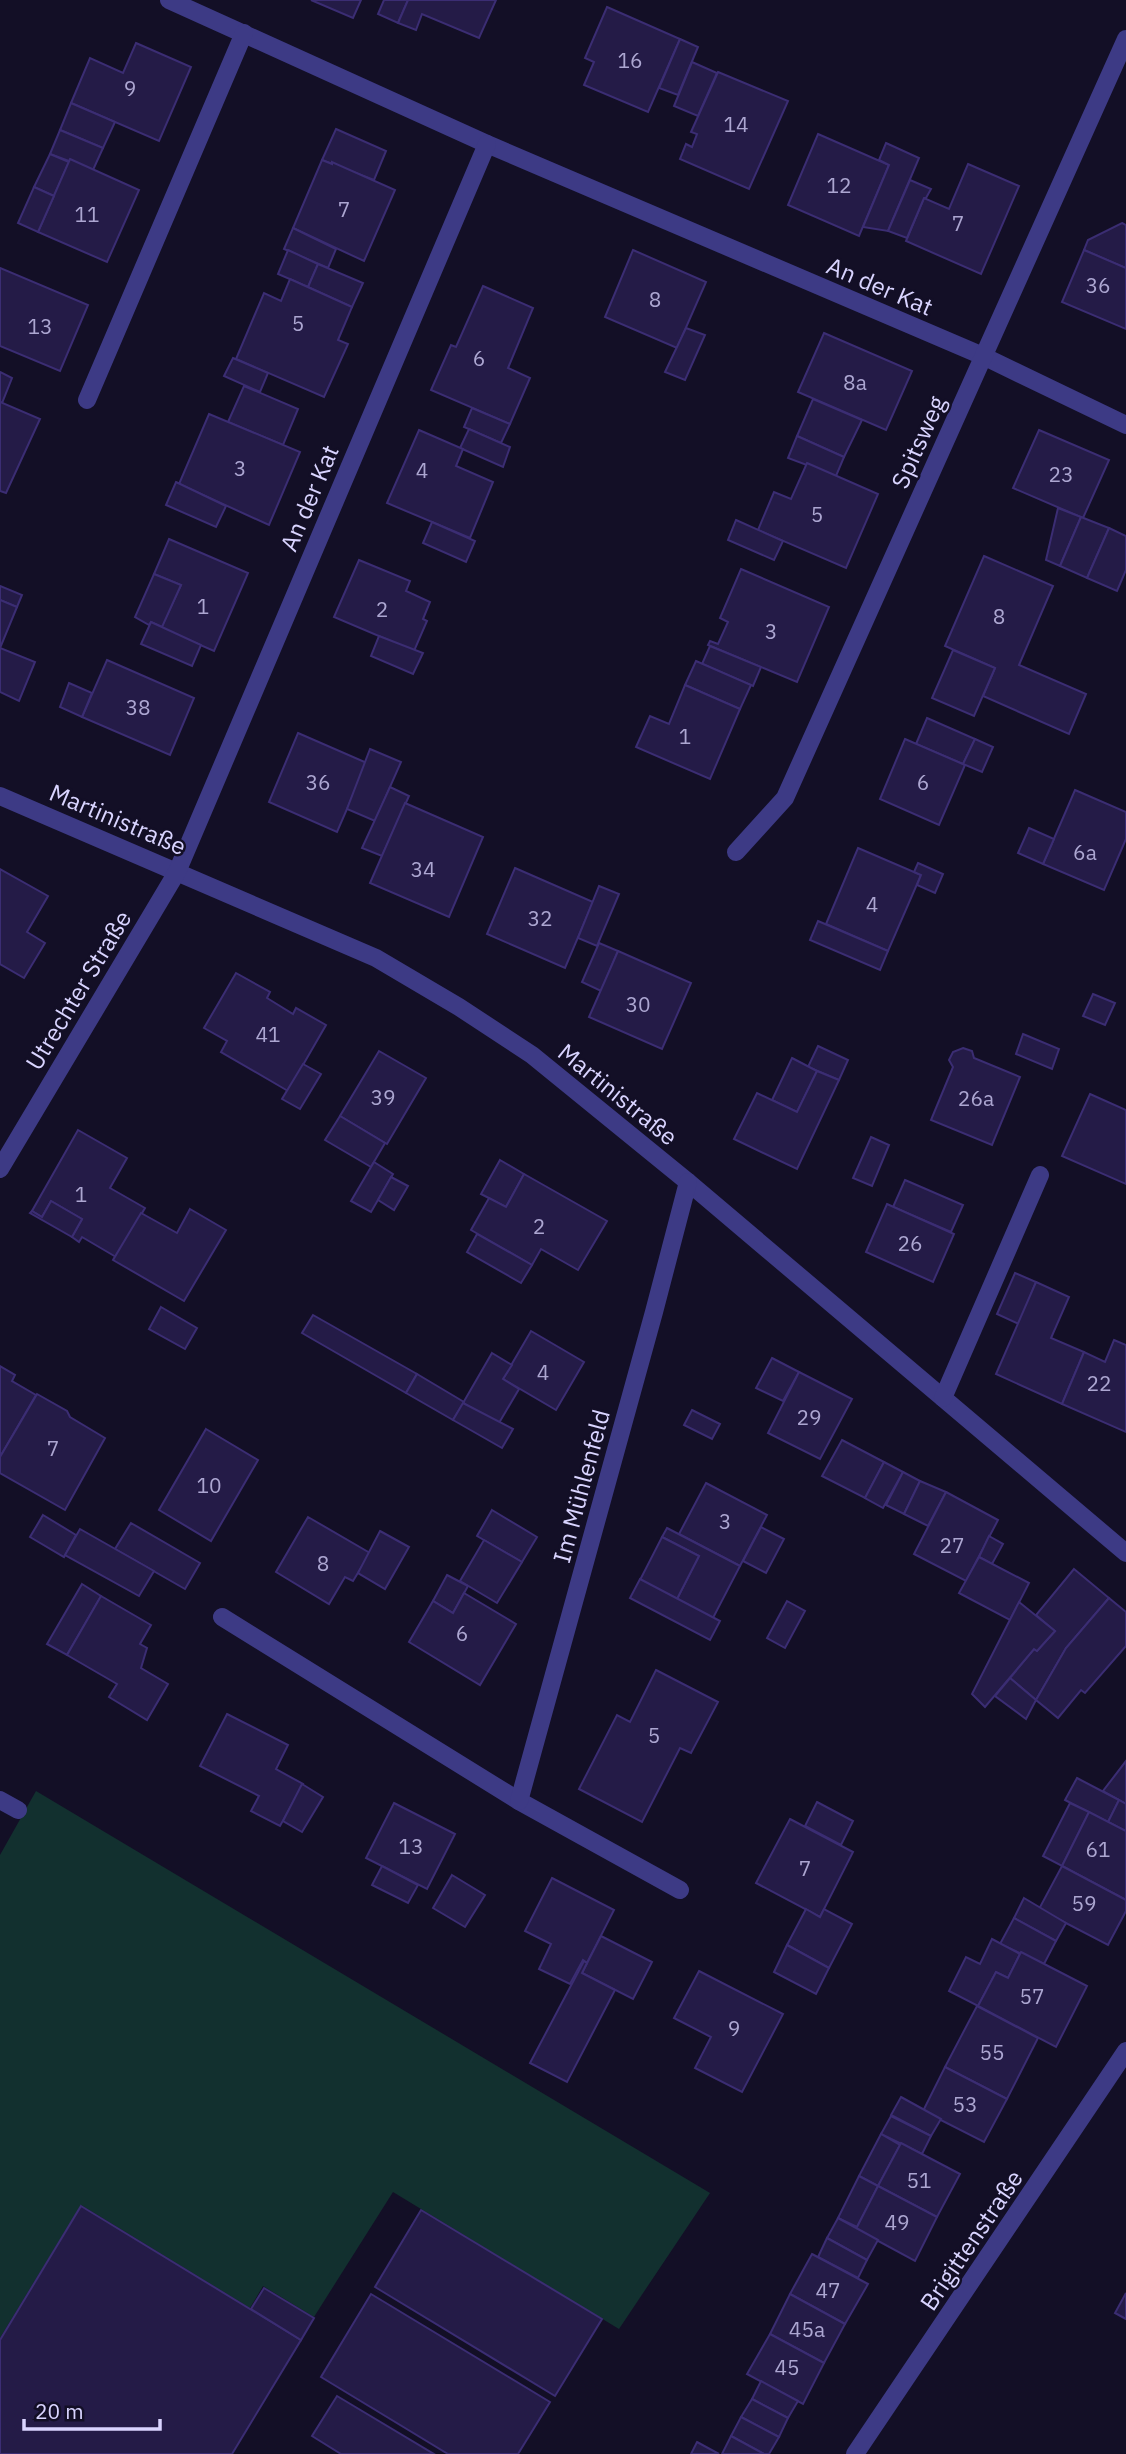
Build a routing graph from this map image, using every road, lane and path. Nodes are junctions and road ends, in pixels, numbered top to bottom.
1 (169, 0) edge
2 (244, 33) junction
3 (1126, 39) edge
4 (487, 144) junction
5 (983, 356) junction
6 (87, 400) dead end
7 (1126, 425) edge
8 (0, 796) edge
9 (736, 852) dead end
10 (177, 872) junction
11 (0, 1169) edge
12 (1040, 1175) dead end
13 (688, 1182) junction
14 (943, 1398) junction
15 (1126, 1553) edge
16 (222, 1617) dead end
17 (0, 1800) edge
18 (519, 1801) junction
19 (18, 1810) dead end
20 (680, 1890) dead end
21 (1126, 2051) edge
22 (855, 2454) edge

1 - 2 street, An der Kat
2 - 4 street, An der Kat
2 - 6 street
3 - 5 street, Spitsweg
4 - 5 street, An der Kat
4 - 10 street, An der Kat
5 - 7 street, An der Kat
5 - 9 street, Spitsweg
8 - 10 street, Martinistraße
10 - 11 street, Utrechter Straße
10 - 13 street, Martinistraße
12 - 14 street
13 - 14 street, Martinistraße
13 - 18 street, Im Mühlenfeld
14 - 15 street, Martinistraße
16 - 18 street
17 - 19 street
18 - 20 street
21 - 22 street, Brigittenstraße

